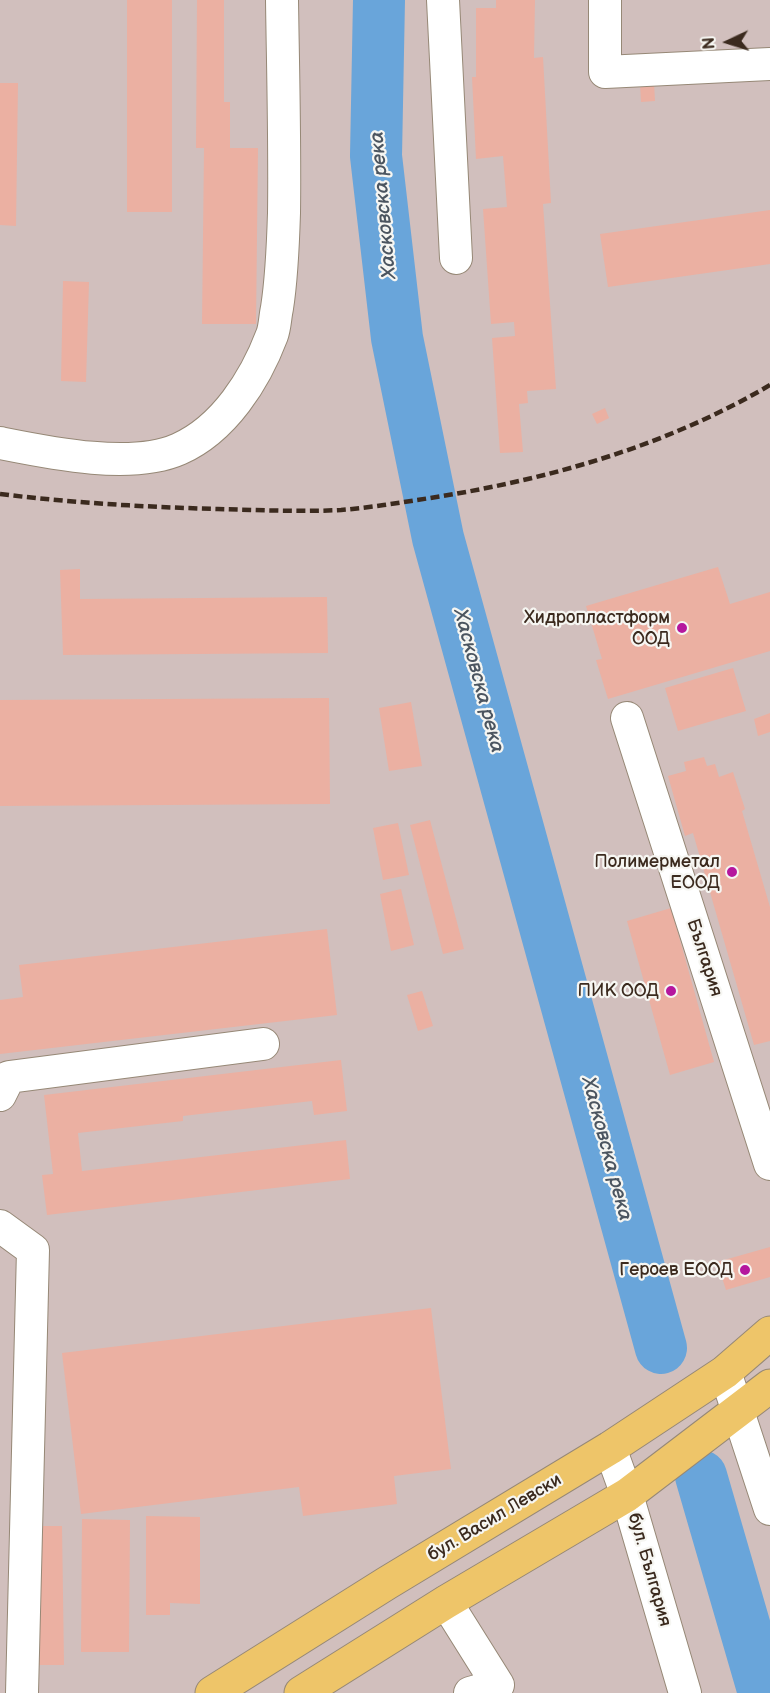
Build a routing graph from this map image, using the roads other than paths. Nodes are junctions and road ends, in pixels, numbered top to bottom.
1 (282, 0) edge
2 (443, 0) edge
3 (605, 0) edge
4 (770, 64) edge
5 (456, 258) dead end
6 (0, 443) edge
7 (627, 718) dead end
8 (263, 1044) dead end
9 (0, 1095) edge
10 (770, 1164) edge
11 (0, 1226) edge
12 (770, 1333) edge
13 (724, 1372) junction
14 (770, 1386) edge
15 (738, 1412) junction
16 (610, 1448) junction
17 (627, 1495) junction
18 (770, 1509) edge
19 (446, 1602) junction
20 (489, 1690) edge
21 (22, 1693) edge
22 (212, 1693) edge
23 (301, 1693) edge
24 (685, 1693) edge

1 - 6 street
2 - 5 street
3 - 4 street
7 - 10 street, България
8 - 9 street
11 - 21 street
12 - 13 main road, бул. Васил Левски
13 - 15 street
13 - 16 main road, бул. Васил Левски
14 - 15 main road
15 - 17 main road
15 - 18 street
16 - 17 street, бул. България
16 - 22 main road, бул. Васил Левски
17 - 19 main road
17 - 24 street, бул. България
19 - 20 street
19 - 23 main road

